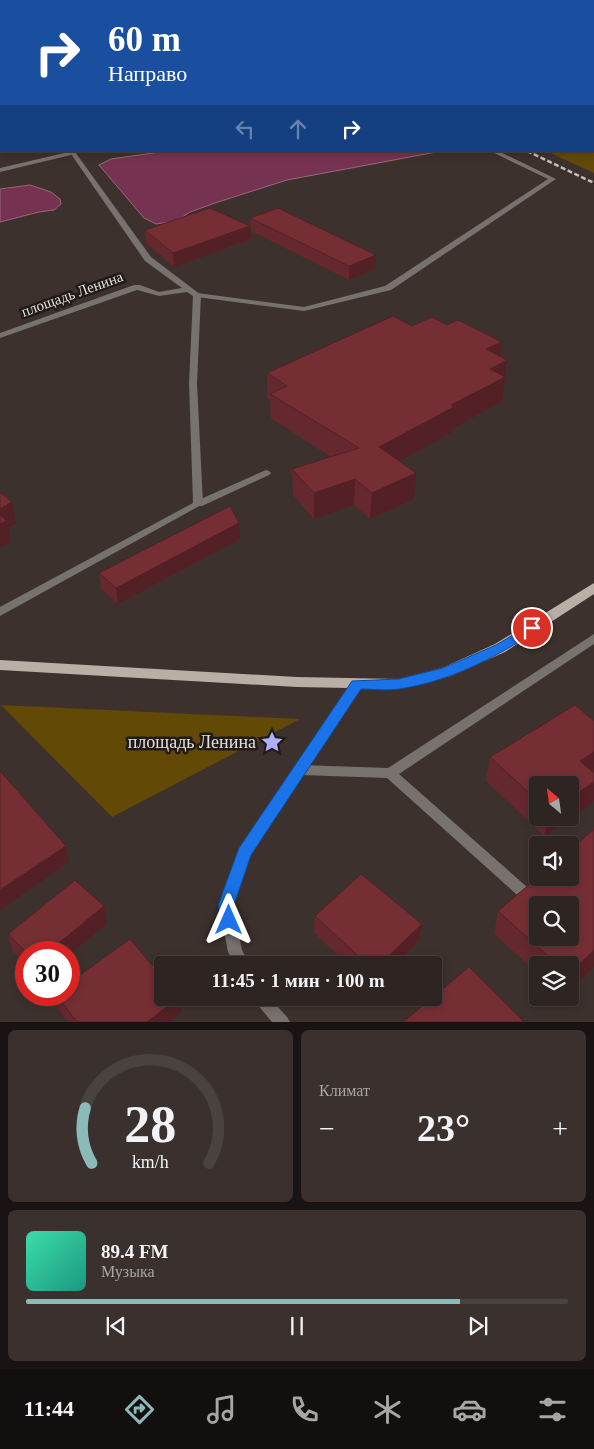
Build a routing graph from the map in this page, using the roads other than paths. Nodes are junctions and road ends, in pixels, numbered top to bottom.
1 (71, 152) edge
2 (495, 152) edge
3 (0, 170) edge
4 (193, 292) junction
5 (0, 336) edge
6 (266, 473) dead end
7 (198, 504) junction
8 (594, 588) edge
9 (0, 612) edge
10 (594, 638) edge
11 (0, 665) edge
12 (357, 684) junction
13 (301, 770) junction
14 (390, 773) junction
15 (529, 897) edge
16 (237, 956) edge
17 (268, 1006) edge
18 (282, 1022) edge

1 - 3 street
1 - 4 street
2 - 4 street
4 - 5 street, площадь Ленина
4 - 7 street
6 - 7 street
7 - 9 street
8 - 12 main road
10 - 14 street
11 - 12 main road
12 - 13 street
13 - 14 street
13 - 16 street
14 - 15 street
17 - 18 street

